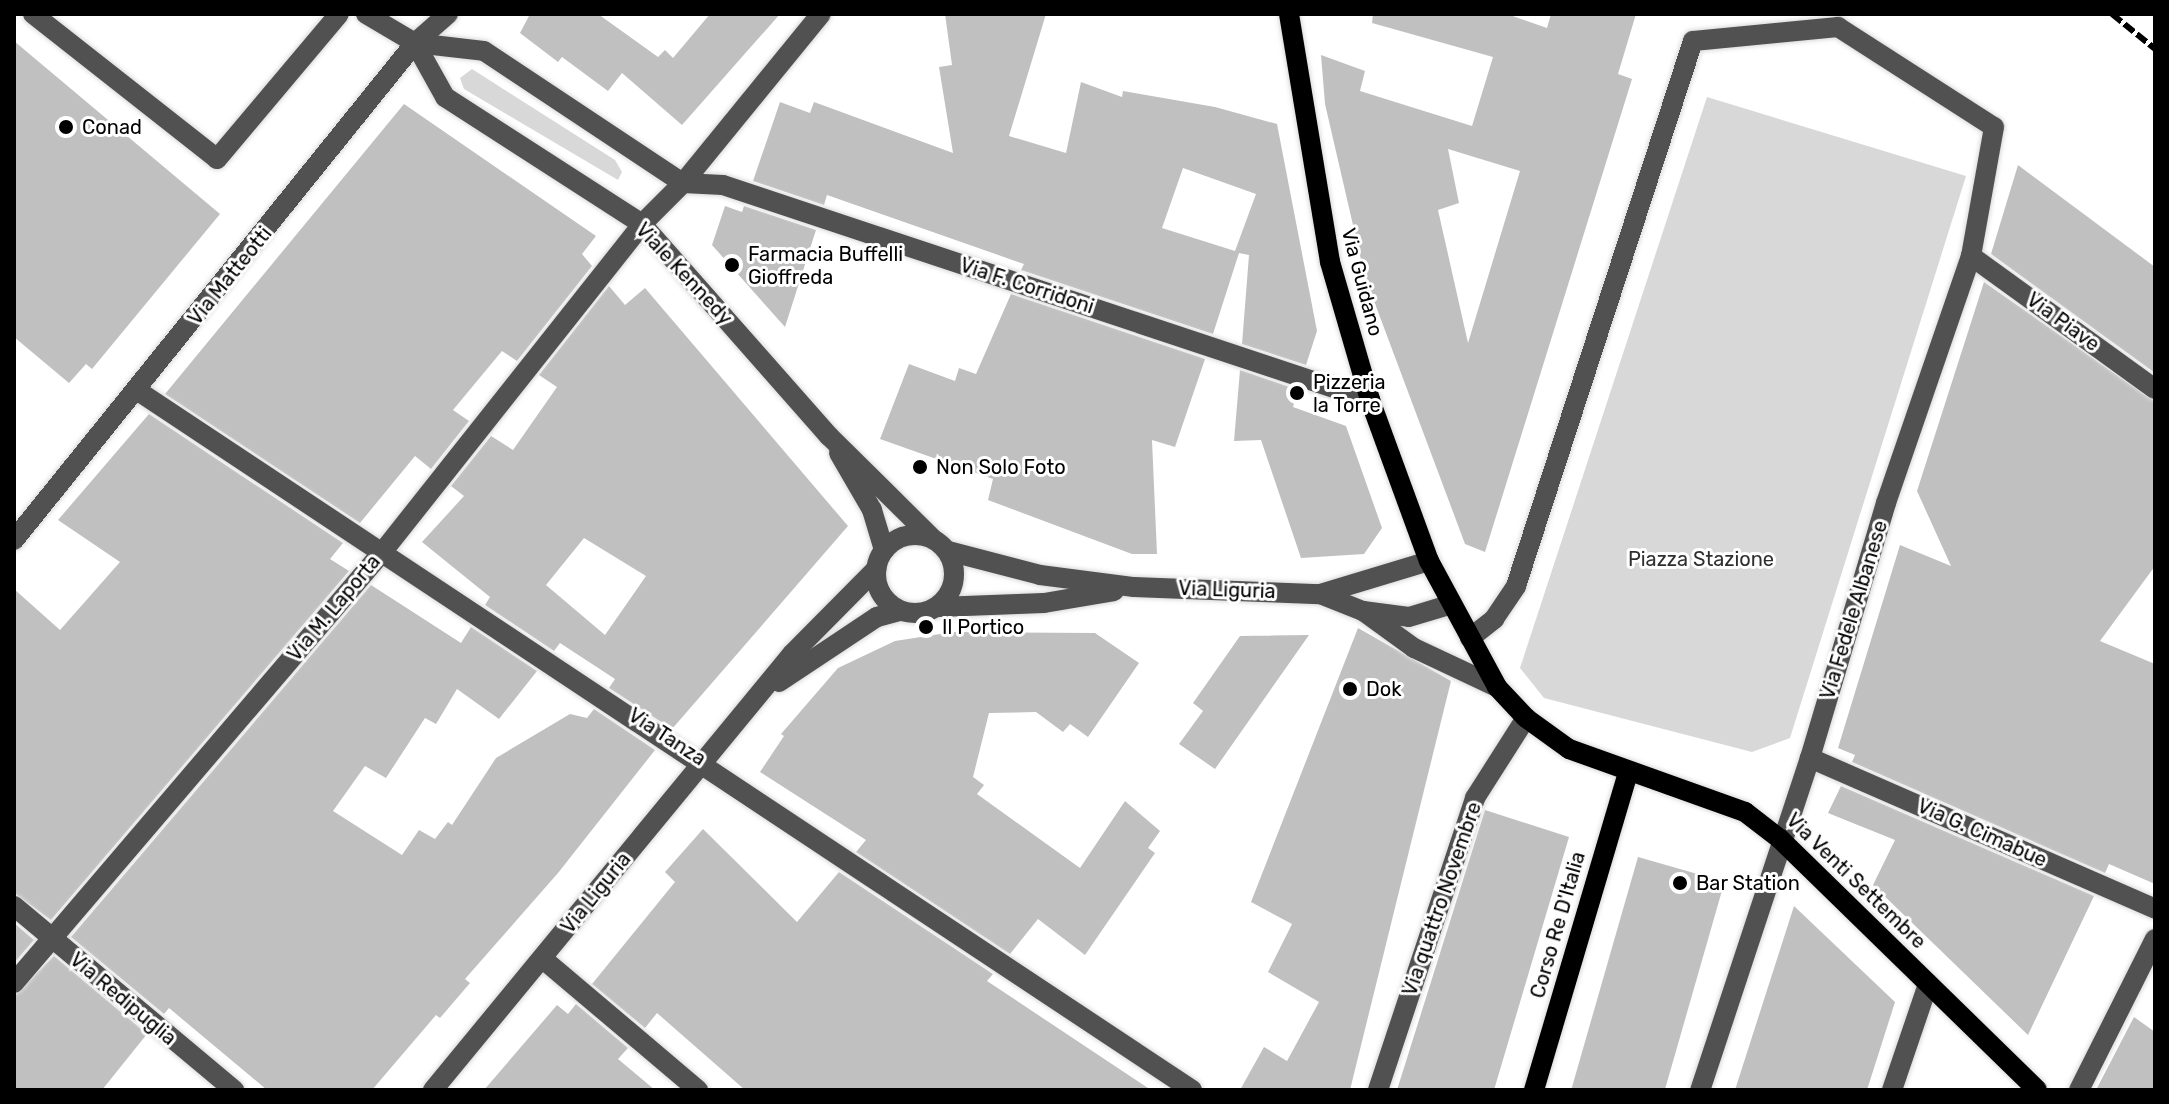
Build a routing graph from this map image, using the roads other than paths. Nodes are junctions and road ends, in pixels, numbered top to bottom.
1 (33, 14) edge
2 (339, 14) edge
3 (366, 14) edge
4 (448, 14) edge
5 (821, 14) edge
6 (1289, 14) edge
7 (415, 43) junction
8 (683, 183) junction
9 (642, 224) junction
10 (1971, 256) junction
11 (2155, 389) edge
12 (138, 391) junction
13 (1370, 400) junction
14 (829, 436) junction
15 (14, 540) edge
16 (940, 545) junction
17 (384, 550) junction
18 (880, 559) junction
19 (1429, 561) junction
20 (1134, 587) junction
21 (1320, 594) junction
22 (1449, 605) junction
23 (939, 607) junction
24 (899, 611) junction
25 (1363, 611) junction
26 (1470, 638) junction
27 (1497, 687) junction
28 (759, 696) junction
29 (1526, 718) junction
30 (1810, 758) junction
31 (704, 761) junction
32 (1628, 773) junction
33 (1780, 839) junction
34 (14, 906) edge
35 (2155, 909) edge
36 (51, 939) junction
37 (2155, 939) edge
38 (543, 959) junction
39 (14, 983) edge
40 (1928, 984) junction
41 (234, 1090) edge
42 (433, 1090) edge
43 (698, 1090) edge
44 (1192, 1090) edge
45 (1378, 1090) edge
46 (1534, 1090) edge
47 (1700, 1090) edge
48 (1892, 1090) edge
49 (2037, 1090) edge
50 (2079, 1090) edge

1 - 2 street
3 - 7 street
4 - 7 street, Via Matteotti
5 - 8 street, Via M. Laporta
6 - 13 main road, Via Guidano
7 - 8 street
7 - 9 street, Viale Kennedy
7 - 12 street, Via Matteotti
8 - 9 street, Via M. Laporta
8 - 13 street, Via F. Corridoni
9 - 14 street, Viale Kennedy
9 - 17 street, Via M. Laporta
10 - 11 street, Via Piave
10 - 26 street, Via Fedele Albanese
10 - 30 street, Via Fedele Albanese
12 - 15 street, Via Matteotti
12 - 17 street, Via Tanza
13 - 19 main road, Via Guidano
14 - 16 street, Viale Kennedy
14 - 18 street, Viale Kennedy
16 - 18 street
16 - 20 street, Via Liguria
16 - 23 street
17 - 31 street, Via Tanza
17 - 36 street, Via M. Laporta
18 - 24 street
18 - 28 street, Via Liguria
19 - 21 street
19 - 22 main road, Via Guidano
20 - 21 street, Via Liguria
20 - 23 street, Via Liguria
21 - 25 street
22 - 25 street
22 - 26 main road, Via Guidano
23 - 24 street
24 - 28 street, Via Liguria
25 - 27 street
26 - 27 main road, Via Venti Settembre
27 - 29 main road, Via Venti Settembre
28 - 31 street, Via Liguria
29 - 32 main road, Via Venti Settembre
29 - 45 street, Via quattro Novembre
30 - 33 street, Via Fedele Albanese
30 - 35 street, Via G. Cimabue
31 - 38 street, Via Liguria
31 - 44 street, Via Tanza
32 - 33 main road, Via Venti Settembre
32 - 46 main road, Corso Re D'Italia
33 - 40 main road, Via Venti Settembre
33 - 47 street, Via Fedele Albanese
34 - 36 street, Via Redipuglia
36 - 39 street, Via M. Laporta
36 - 41 street, Via Redipuglia
37 - 50 street
38 - 42 street, Via Liguria
38 - 43 street
40 - 48 street
40 - 49 main road, Via Venti Settembre

